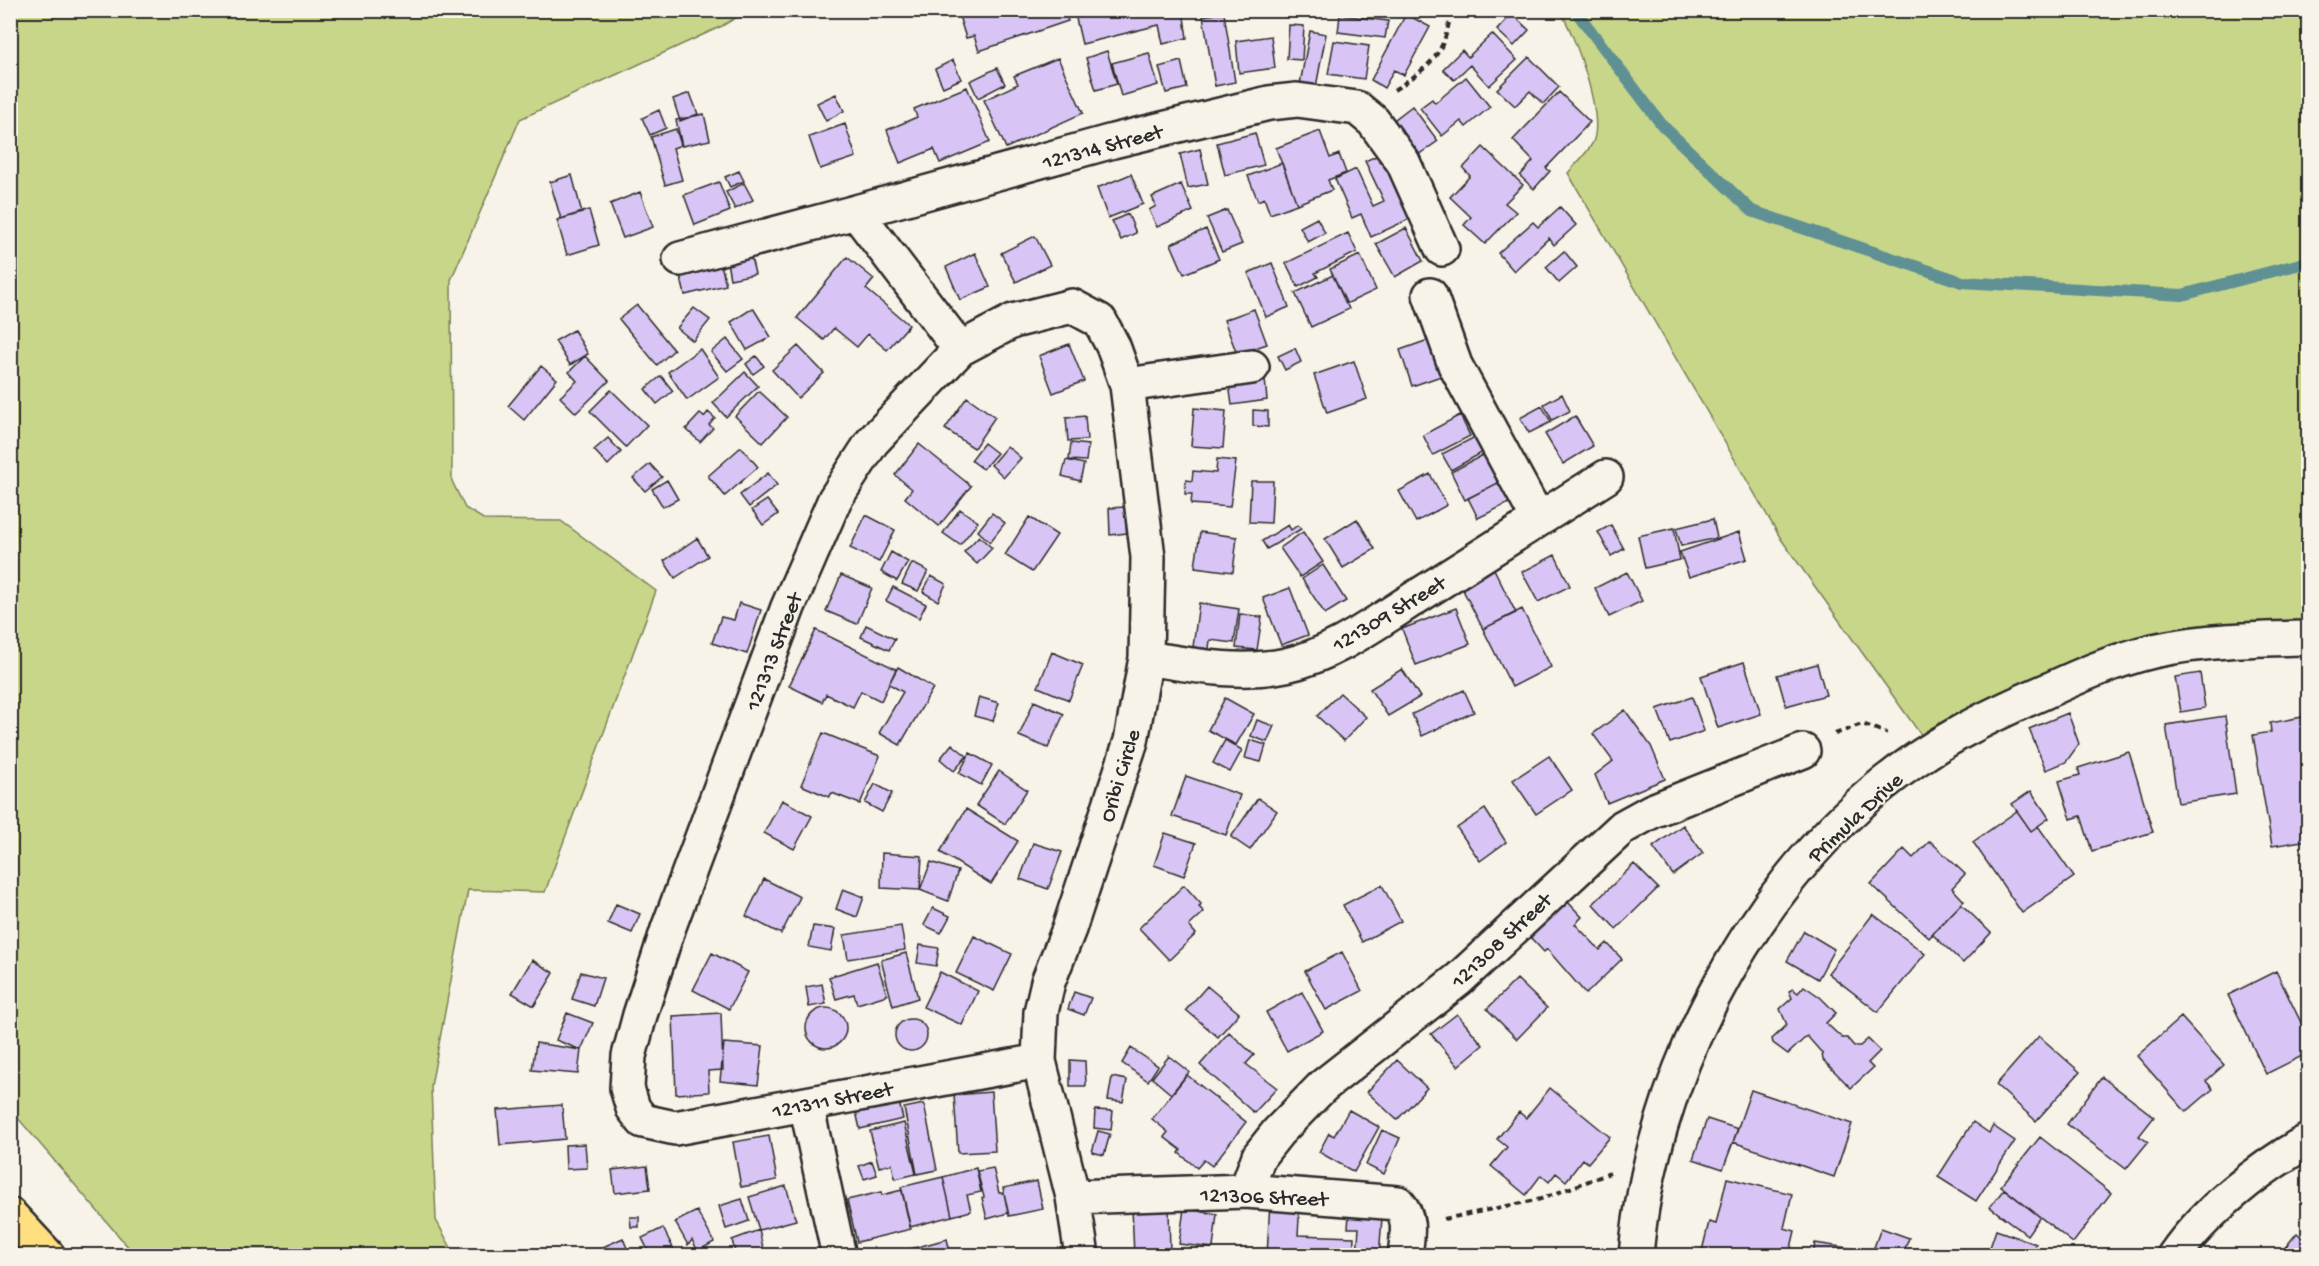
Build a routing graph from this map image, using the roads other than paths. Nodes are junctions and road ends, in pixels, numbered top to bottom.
1 (856, 212) junction
2 (1442, 249) dead end
3 (680, 259) dead end
4 (1430, 296) dead end
5 (1072, 306) joint
6 (960, 349) junction
7 (1251, 367) dead end
8 (1127, 385) junction
9 (1606, 477) dead end
10 (1538, 519) junction
11 (2308, 638) edge
12 (1146, 658) junction
13 (1803, 751) road end
14 (1039, 1061) junction
15 (806, 1104) junction
16 (633, 1108) joint
17 (2308, 1141) edge
18 (1246, 1191) junction
19 (1073, 1197) junction
20 (10, 1215) edge
21 (1407, 1242) edge
22 (48, 1256) edge
23 (839, 1256) edge
24 (1082, 1256) edge
25 (1636, 1256) edge
26 (2174, 1256) edge

1 - 2 street, 121314 Street
1 - 3 street, 121314 Street
1 - 6 street
4 - 10 street
5 - 6 street, 121313 Street
5 - 8 street, Oribi Circle
6 - 16 street, 121313 Street
7 - 8 street
8 - 12 street, Oribi Circle
9 - 10 street, 121309 Street
10 - 12 street, 121309 Street
11 - 25 street, Primula Drive
12 - 14 street, Oribi Circle
13 - 18 street, 121308 Street
14 - 15 street, 121311 Street
14 - 19 street, Oribi Circle
15 - 16 street, 121311 Street
15 - 23 street
17 - 26 street
18 - 19 street, 121306 Street
18 - 21 street, 121306 Street
19 - 24 street, Oribi Circle
20 - 22 highway

